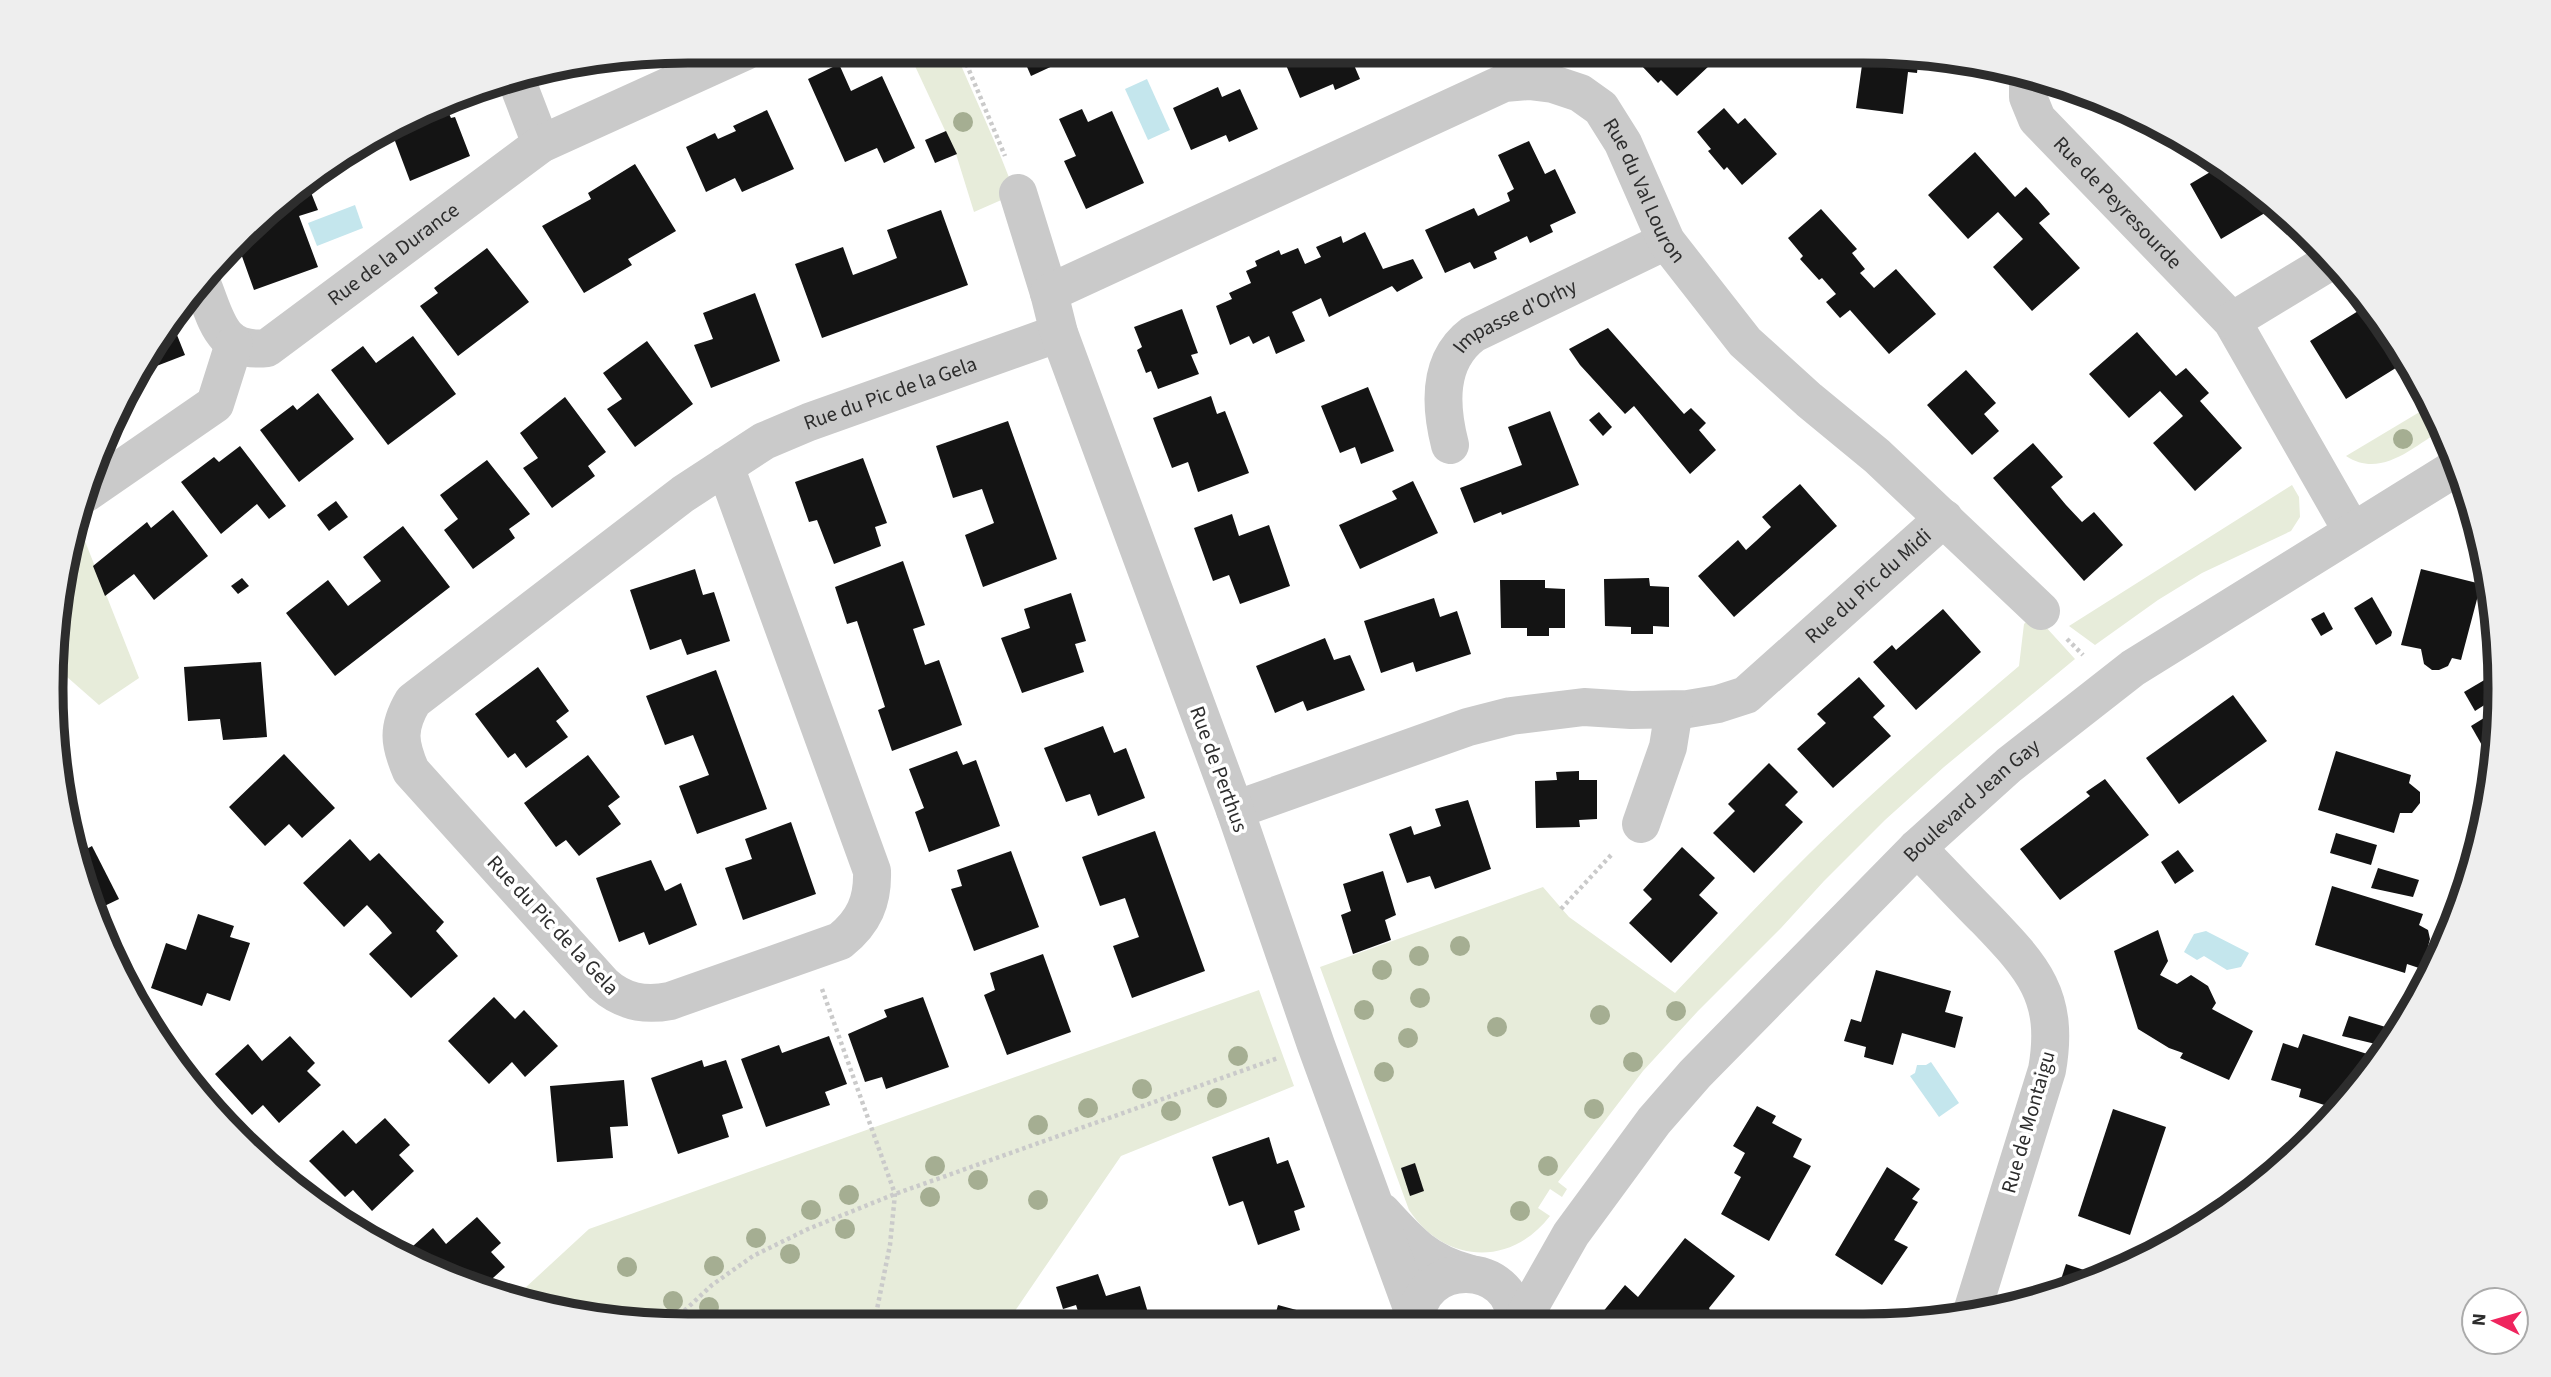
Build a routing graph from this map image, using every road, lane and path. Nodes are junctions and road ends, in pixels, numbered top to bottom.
1 (720, 63) edge
2 (966, 63) edge
3 (2028, 85) edge
4 (519, 86) edge
5 (541, 144) junction
6 (1018, 193) joint
7 (1666, 240) junction
8 (2323, 266) edge
9 (205, 292) edge
10 (1049, 293) junction
11 (2232, 321) junction
12 (1059, 333) junction
13 (234, 344) junction
14 (1450, 445) dead end
15 (724, 466) junction
16 (2449, 472) edge
17 (96, 486) edge
18 (1944, 518) junction
19 (2352, 531) junction
20 (2041, 611) joint
21 (2094, 698) junction
22 (1674, 710) junction
23 (1235, 810) junction
24 (1641, 824) joint
25 (1917, 848) junction
26 (1561, 909) dead end
27 (808, 952) junction
28 (1315, 1045) junction
29 (895, 1194) junction
30 (1376, 1205) junction
31 (1571, 1234) junction
32 (1476, 1275) junction
33 (1973, 1304) edge
34 (681, 1314) edge
35 (876, 1314) edge
36 (1413, 1314) edge
37 (1418, 1314) edge
38 (1513, 1314) edge
39 (1526, 1314) edge

1 - 5 street, Rue de la Durance
2 - 6 path
3 - 11 street, Rue de Peyresourde
4 - 5 street
5 - 13 street, Rue de la Durance
6 - 10 street
7 - 10 street, Rue du Val Louron
7 - 14 street, Impasse d'Orhy
7 - 18 street, Rue du Val Louron
8 - 11 street
9 - 13 street
10 - 12 street
11 - 19 street, Rue de Peyresourde
12 - 15 street, Rue du Pic de la Gela
12 - 23 street, Rue de Perthus
13 - 17 street
15 - 27 street, Rue du Pic de la Gela
15 - 27 street, Rue du Pic de la Gela
16 - 19 street, Boulevard Jean Gay
18 - 20 street, Rue du Pic du Midi
18 - 22 street, Rue du Pic du Midi
19 - 21 street, Boulevard Jean Gay
20 - 21 path
21 - 25 street, Boulevard Jean Gay
22 - 23 street, Rue du Pic du Midi
22 - 24 street
23 - 28 street, Rue de Perthus
24 - 26 path
25 - 31 street, Boulevard Jean Gay
25 - 33 street, Rue de Montaigu
27 - 29 path
28 - 29 path
28 - 30 street, Rue de Perthus
29 - 34 path
29 - 35 path
30 - 32 street, Rue de Perthus
30 - 36 street, Rue de Perthus
31 - 32 street, Boulevard Jean Gay
31 - 39 street, Boulevard Jean Gay
32 - 37 street, Boulevard Jean Gay
32 - 38 street

